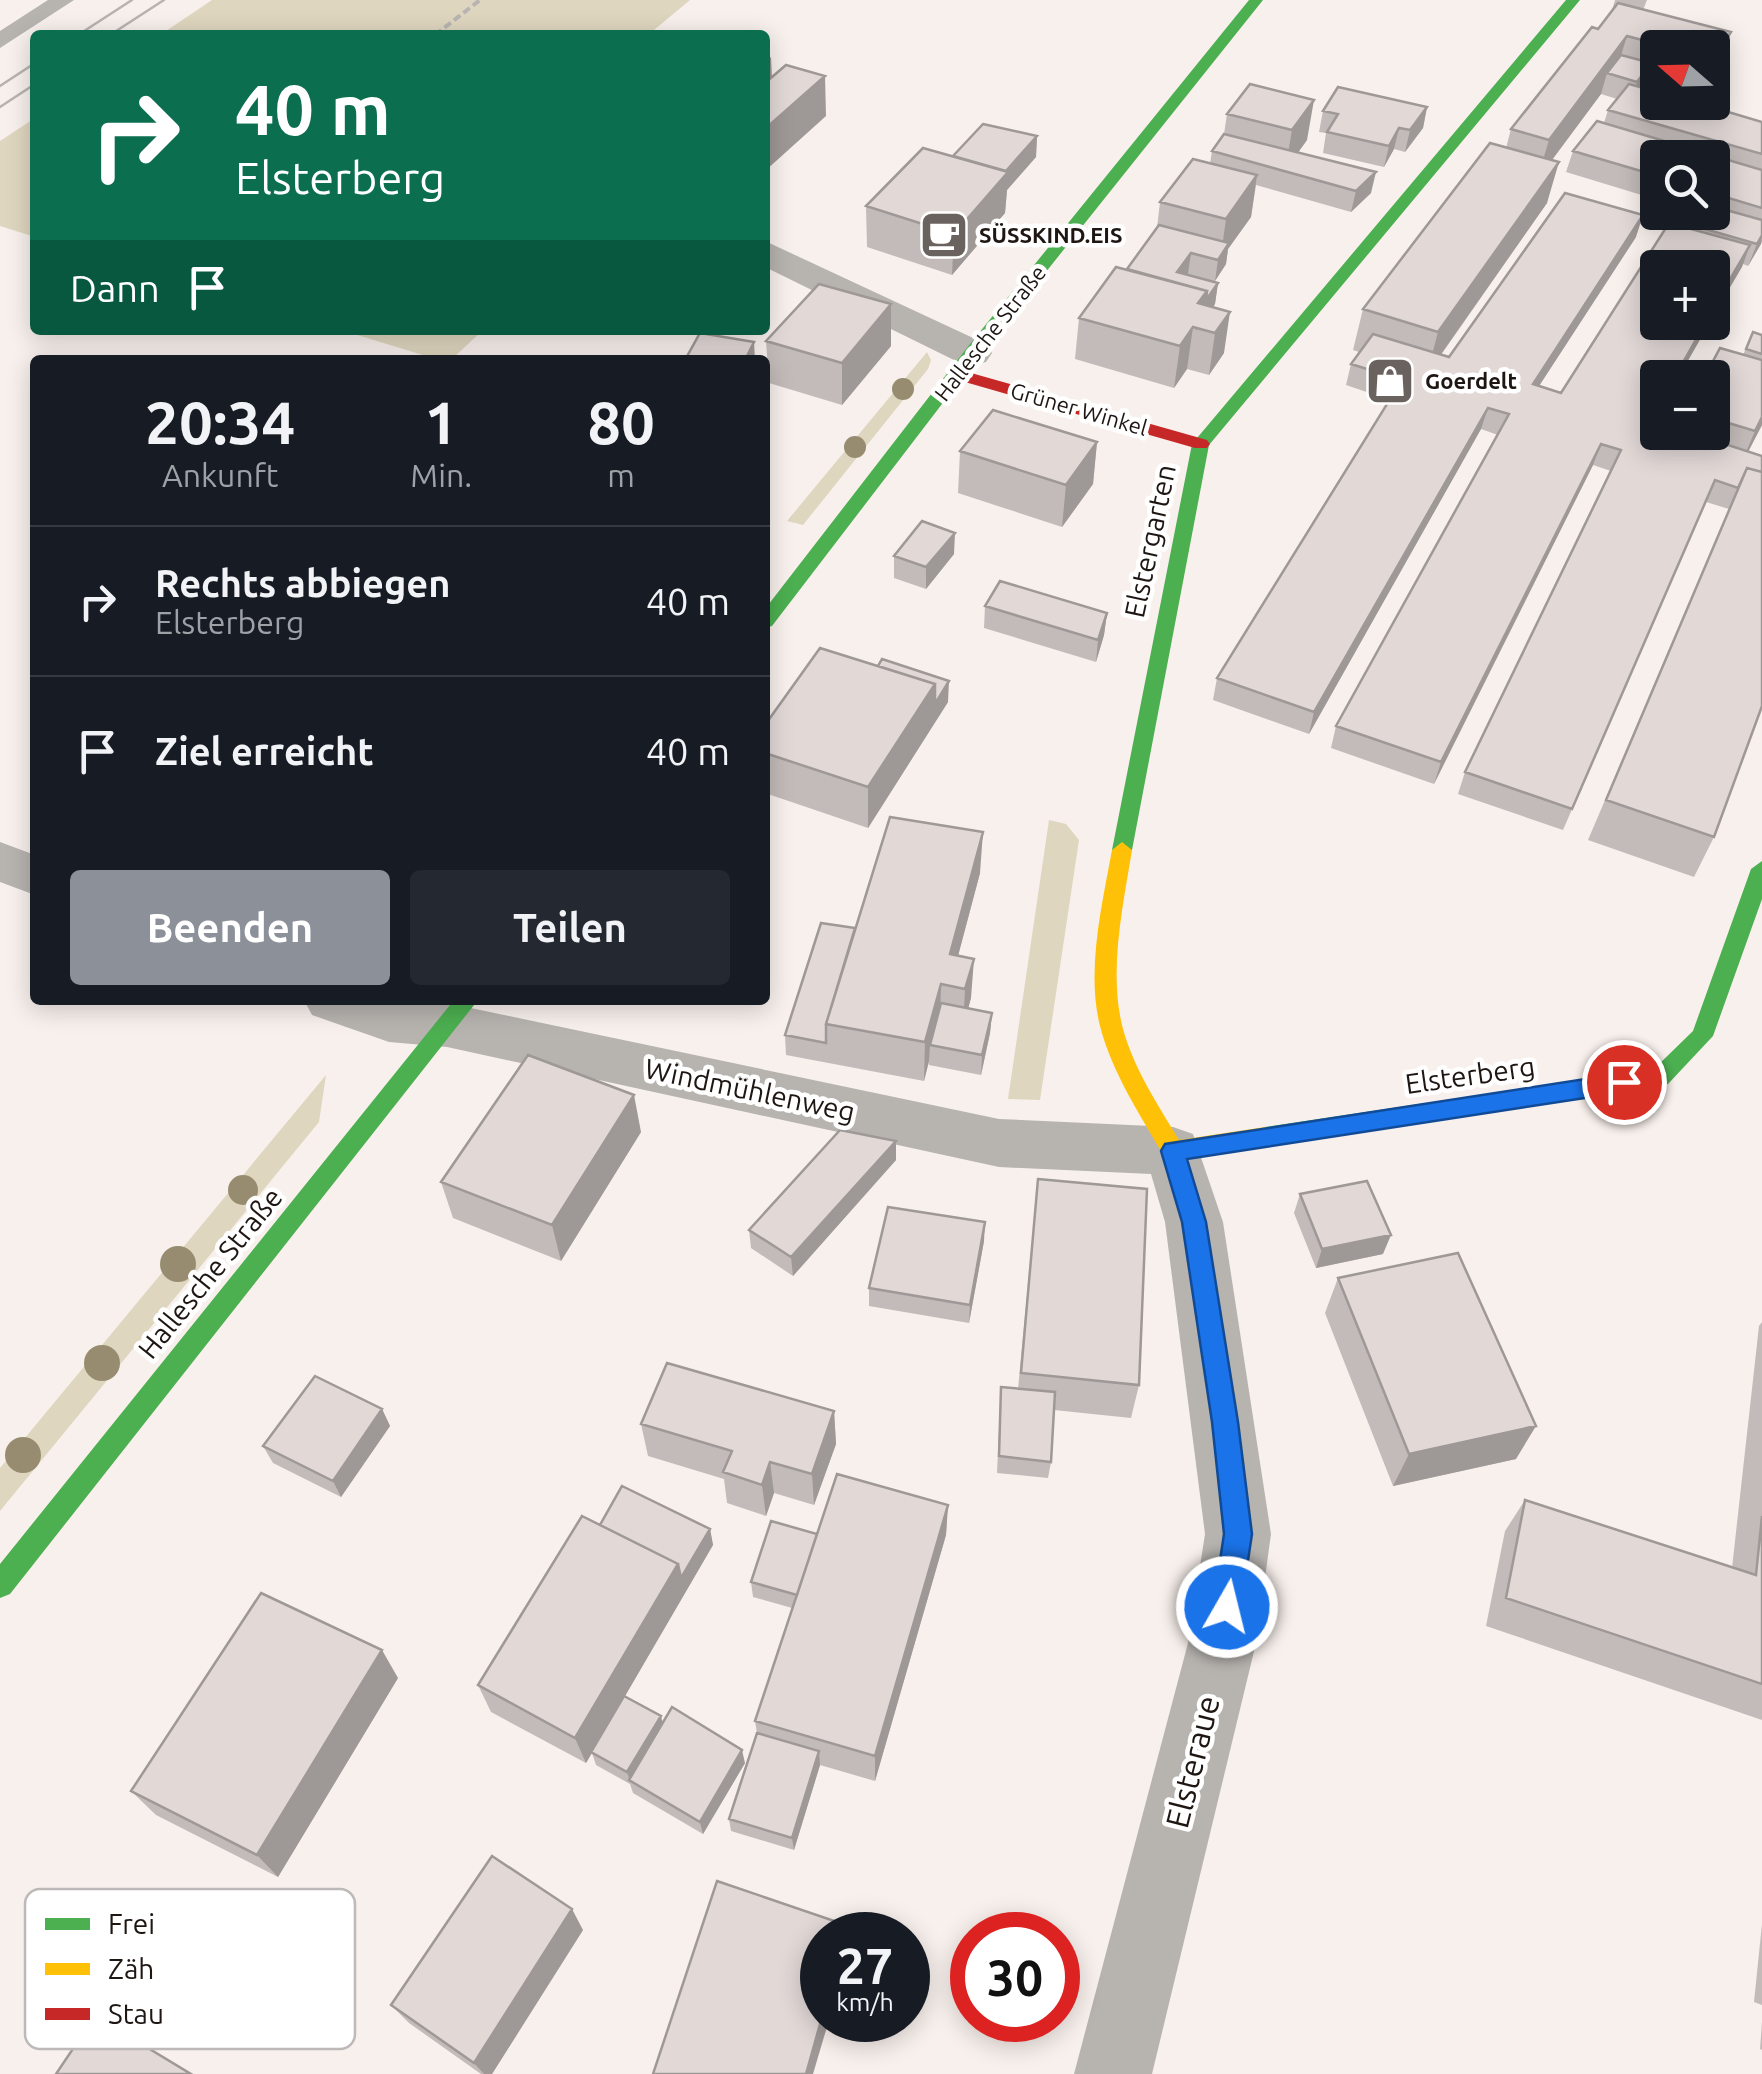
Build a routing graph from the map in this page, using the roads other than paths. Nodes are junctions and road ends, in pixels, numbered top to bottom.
1 (63, 0) edge
2 (1256, 0) edge
3 (1573, 0) edge
4 (0, 40) edge
5 (770, 255) edge
6 (965, 364) junction
7 (1201, 444) junction
8 (770, 616) edge
9 (0, 860) edge
10 (1762, 868) edge
11 (30, 874) edge
12 (345, 1005) edge
13 (457, 1012) edge
14 (1173, 1151) junction
15 (0, 1584) edge
16 (1113, 2074) edge

1 - 4 lane
2 - 6 street, Hallesche Straße
3 - 7 street, Elstergarten
5 - 6 street, Grüner Winkel
6 - 7 street, Grüner Winkel
6 - 8 street, Hallesche Straße
7 - 14 street, Elstergarten
9 - 11 street
10 - 14 street, Elsterberg
12 - 13 street, Windmühlenweg
13 - 14 street, Windmühlenweg
13 - 15 street, Hallesche Straße
14 - 16 street, Elsteraue

